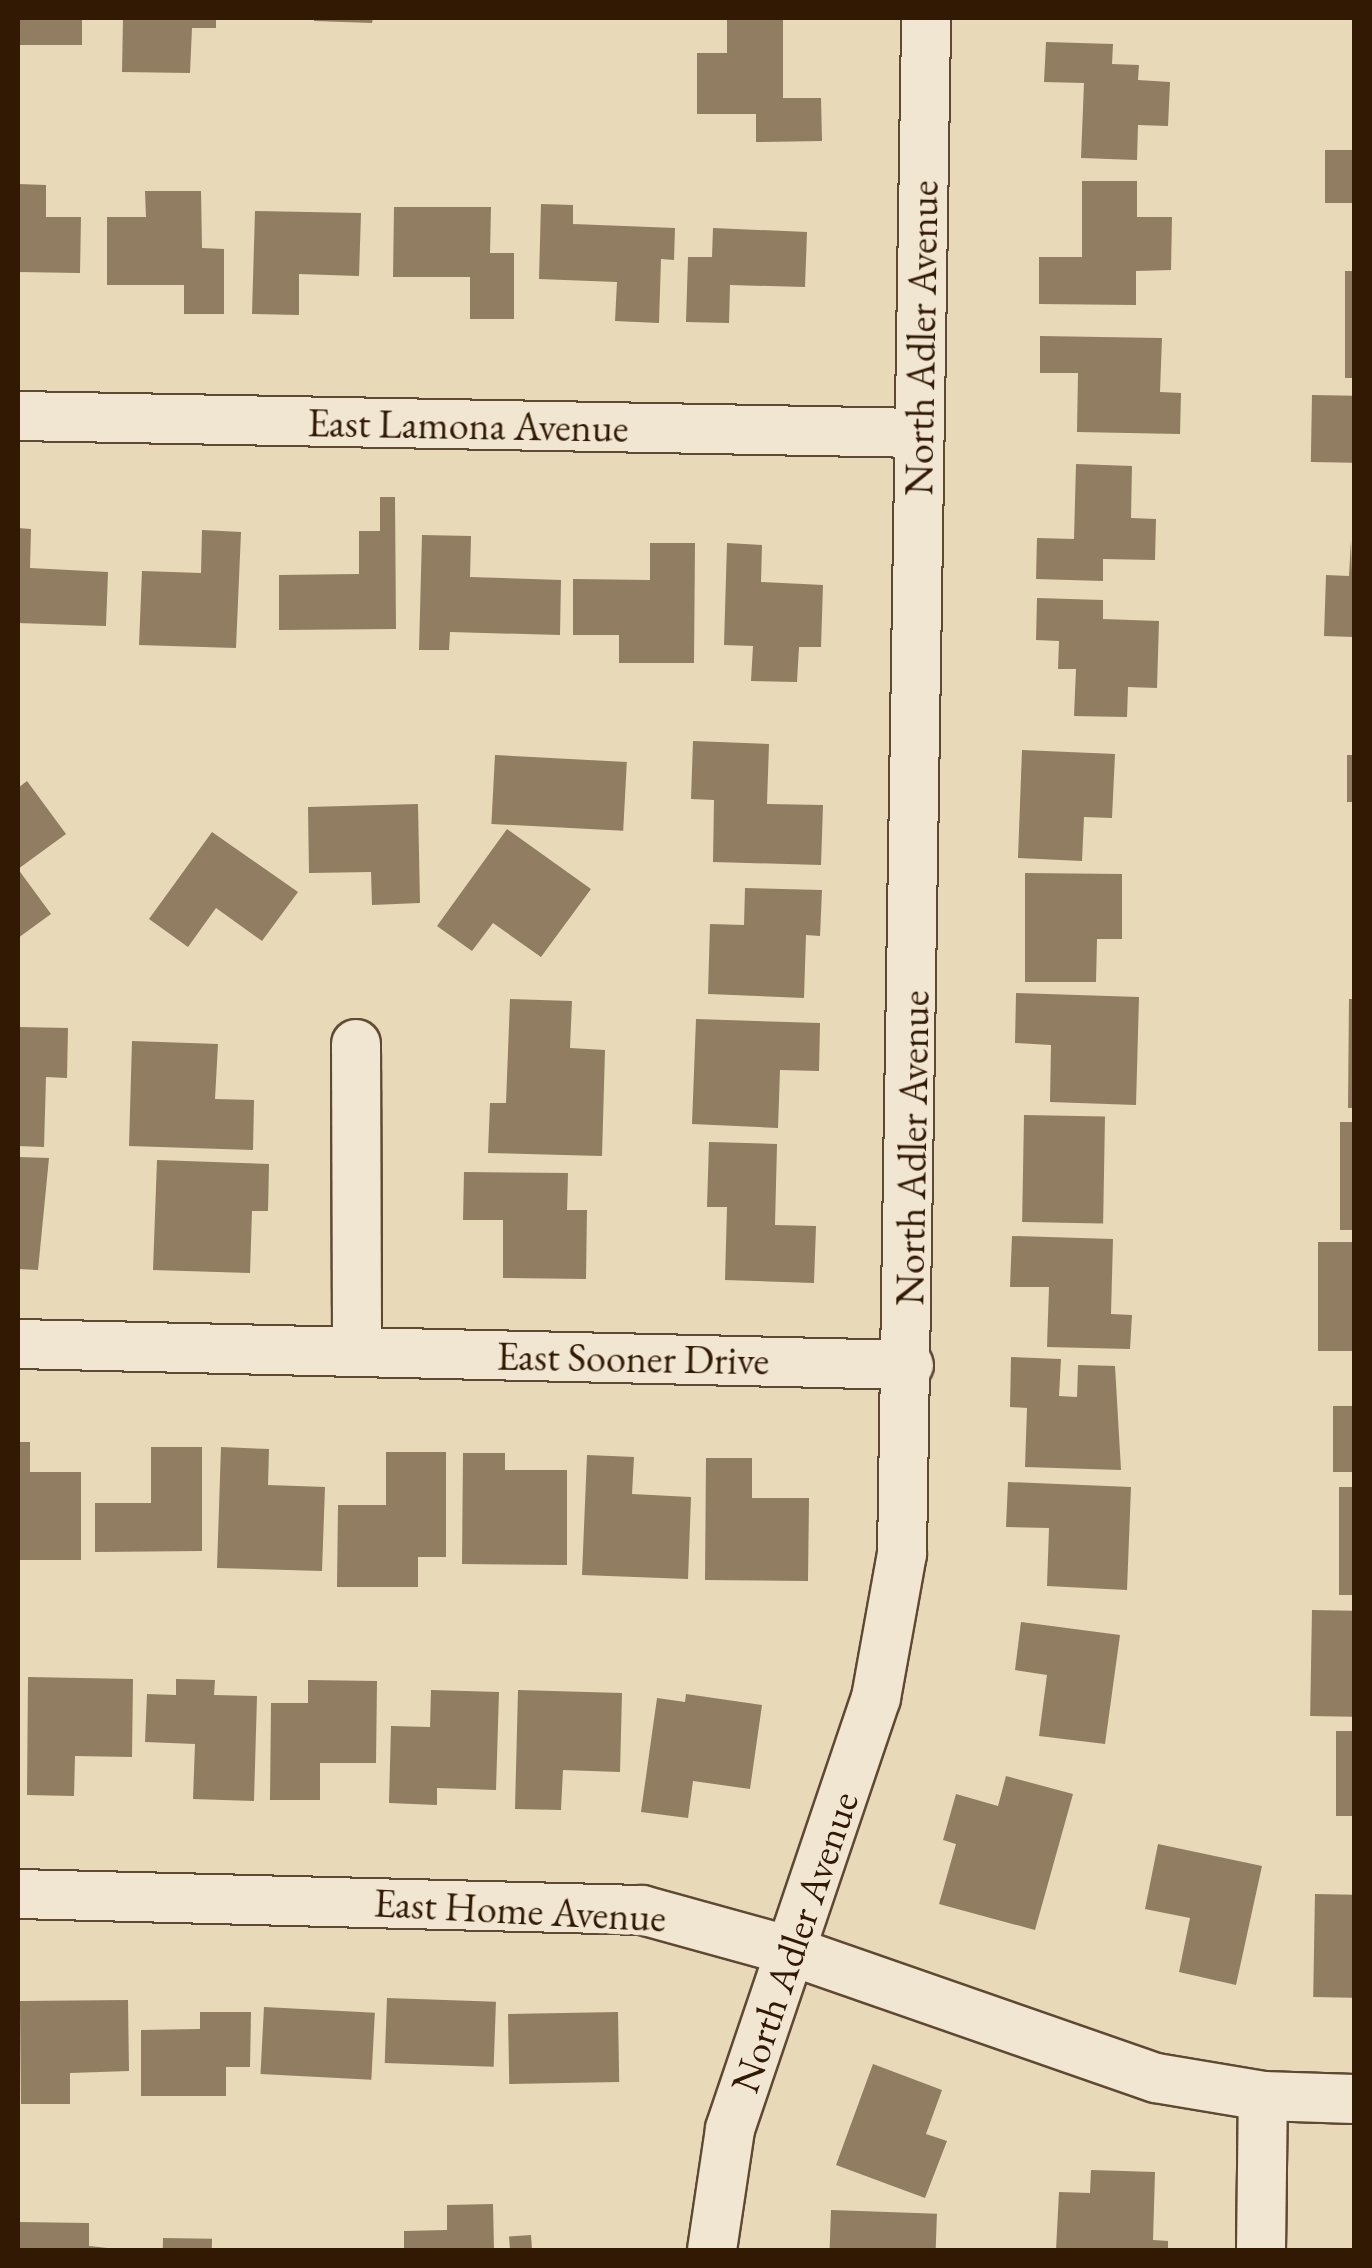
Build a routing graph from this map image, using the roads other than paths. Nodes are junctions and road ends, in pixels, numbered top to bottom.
1 (926, 18) edge
2 (18, 416) edge
3 (919, 433) junction
4 (356, 1044) dead end
5 (18, 1344) edge
6 (357, 1352) junction
7 (909, 1365) junction
8 (18, 1894) edge
9 (791, 1950) junction
10 (1263, 2096) junction
11 (1354, 2099) edge
12 (712, 2250) edge
13 (1260, 2250) edge

1 - 3 street, North Adler Avenue
2 - 3 street, East Lamona Avenue
3 - 7 street, North Adler Avenue
4 - 6 street
5 - 6 street, East Sooner Drive
6 - 7 street, East Sooner Drive
7 - 9 street, North Adler Avenue
8 - 9 street, East Home Avenue
9 - 10 street, East Home Avenue
9 - 12 street, North Adler Avenue
10 - 11 street, East Home Avenue
10 - 13 street

